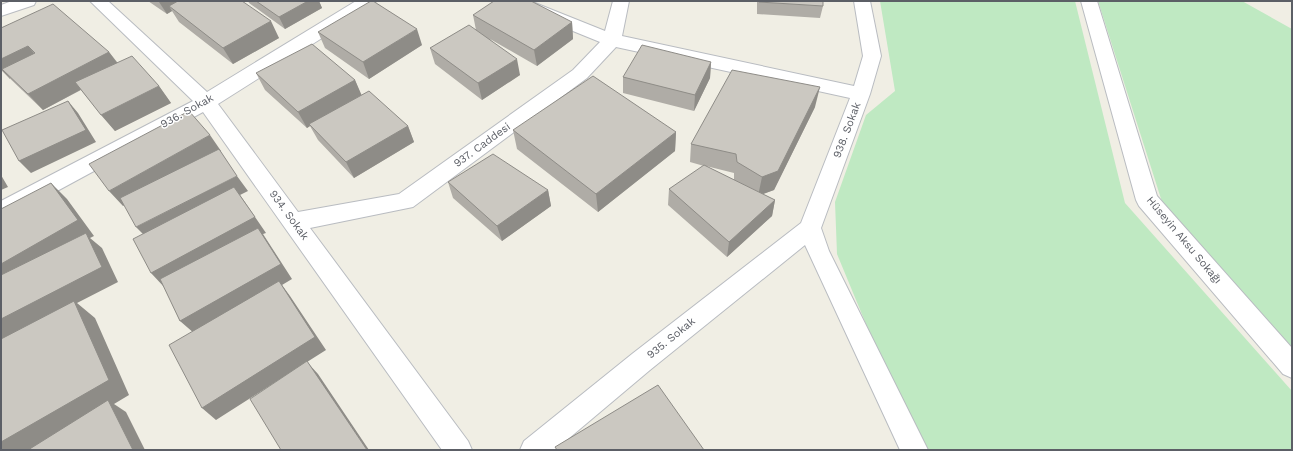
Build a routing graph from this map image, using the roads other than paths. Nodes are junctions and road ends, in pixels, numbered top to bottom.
1 (28, 1) edge
2 (98, 1) edge
3 (368, 1) edge
4 (515, 1) edge
5 (621, 1) edge
6 (862, 1) edge
7 (1088, 1) edge
8 (1, 11) edge
9 (612, 40) junction
10 (861, 94) junction
11 (206, 102) junction
12 (1, 211) edge
13 (294, 222) junction
14 (810, 228) junction
15 (1292, 366) edge
16 (458, 450) edge
17 (534, 450) edge
18 (914, 450) edge

1 - 8 street
2 - 11 street, 934. Sokak
3 - 11 street, 936. Sokak
4 - 9 street, 938. Sokak
5 - 9 street
6 - 10 street
7 - 15 street, Hüseyin Aksu Sokağı
9 - 10 street, 938. Sokak
9 - 13 street, 937. Caddesi
10 - 14 street, 938. Sokak
11 - 12 street, 936. Sokak
11 - 13 street, 934. Sokak
13 - 16 street, 934. Sokak
14 - 17 street, 935. Sokak
14 - 18 street

